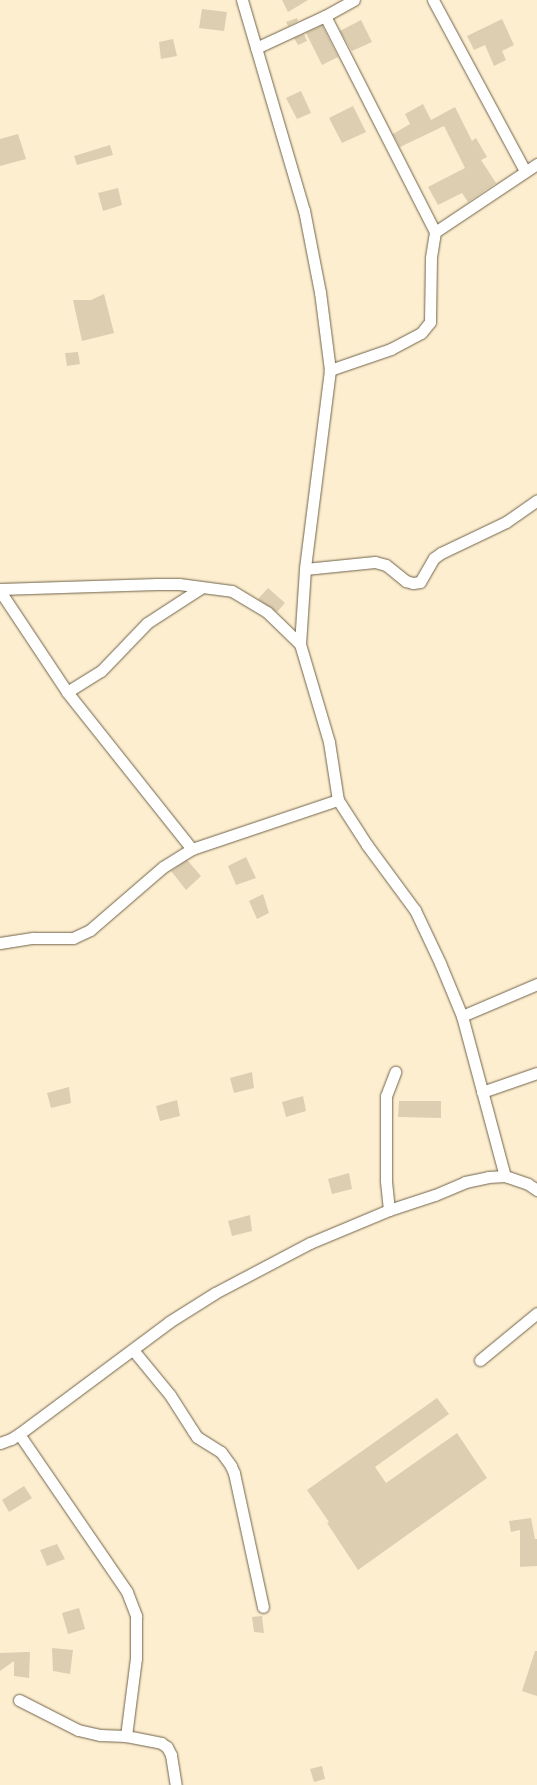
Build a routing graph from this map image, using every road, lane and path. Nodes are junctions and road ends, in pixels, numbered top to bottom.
1 (242, 0) edge
2 (354, 0) edge
3 (433, 0) edge
4 (325, 16) junction
5 (256, 48) junction
6 (537, 164) edge
7 (525, 171) junction
8 (435, 232) junction
9 (330, 370) junction
10 (537, 500) edge
11 (305, 569) junction
12 (201, 588) junction
13 (0, 590) edge
14 (300, 644) junction
15 (68, 692) junction
16 (338, 800) junction
17 (192, 849) junction
18 (0, 944) edge
19 (537, 984) edge
20 (462, 1016) junction
21 (395, 1072) dead end
22 (537, 1073) edge
23 (482, 1092) junction
24 (505, 1176) junction
25 (534, 1184) edge
26 (389, 1210) junction
27 (537, 1313) edge
28 (133, 1350) junction
29 (480, 1360) dead end
30 (19, 1434) junction
31 (0, 1443) edge
32 (263, 1607) dead end
33 (19, 1700) dead end
34 (126, 1736) junction
35 (176, 1785) edge

1 - 5 street
2 - 4 street
3 - 7 street
4 - 5 street
4 - 8 street
5 - 9 street
6 - 7 street
7 - 8 street
8 - 9 street
9 - 11 street
10 - 11 street
11 - 14 street
12 - 13 street
12 - 14 street
12 - 15 street
13 - 15 street
14 - 16 street
15 - 17 street
16 - 17 street
16 - 20 street
17 - 18 street
19 - 20 street
20 - 23 street
21 - 26 street
22 - 23 street
23 - 24 street
24 - 25 street
24 - 26 street
26 - 28 street
27 - 29 street
28 - 30 street
28 - 32 street
30 - 31 street
30 - 34 street
33 - 34 street
34 - 35 street

